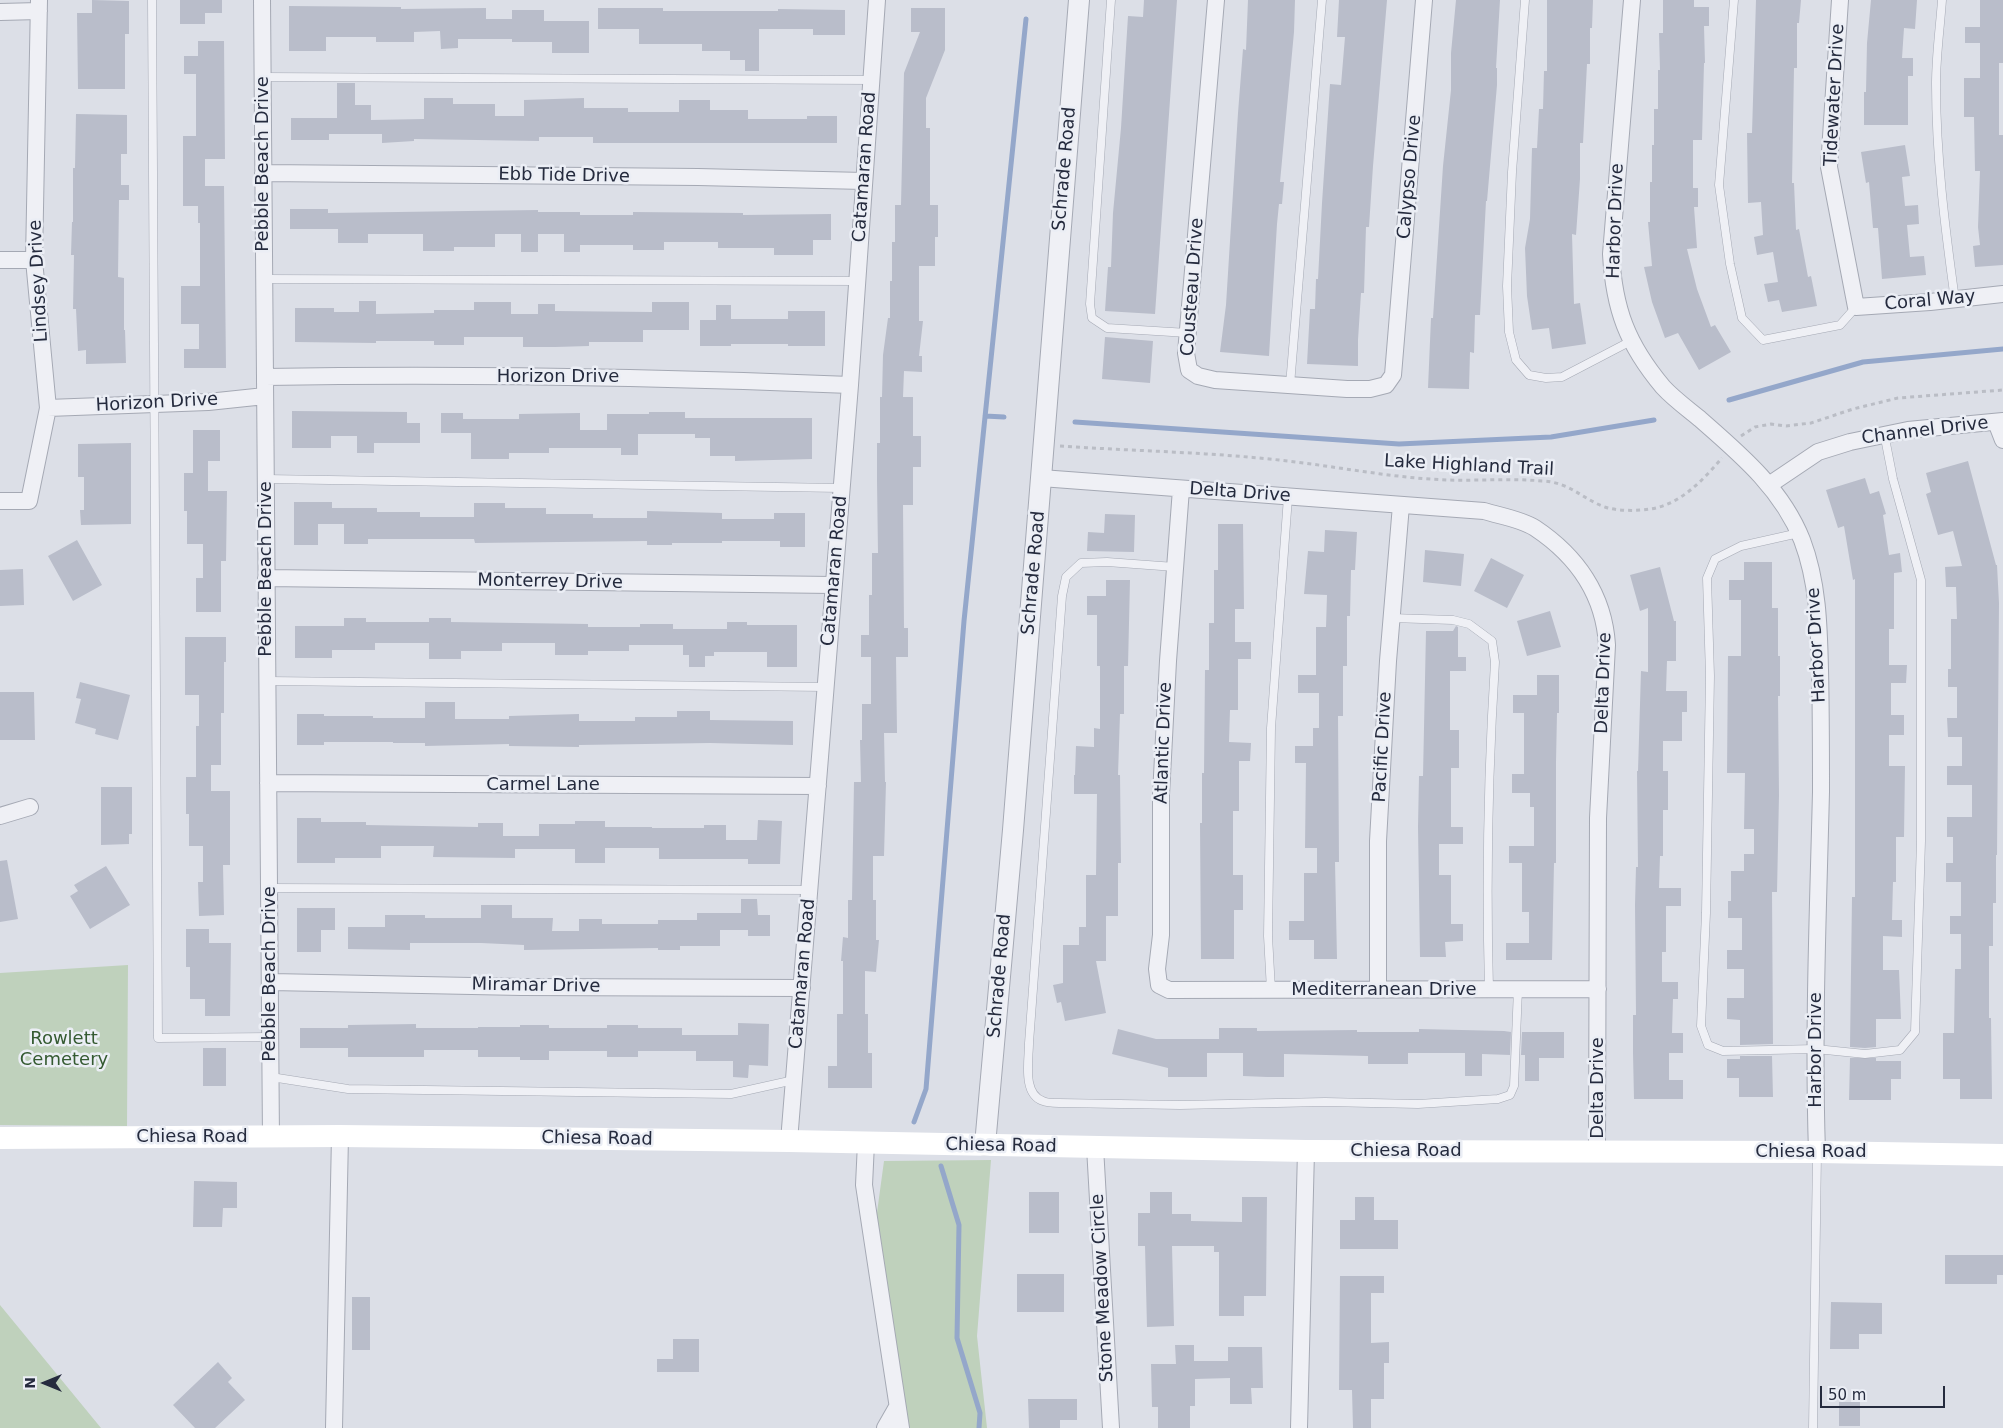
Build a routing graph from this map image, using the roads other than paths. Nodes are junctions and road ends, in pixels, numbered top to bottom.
1 (152, 0) edge
2 (262, 0) edge
3 (877, 0) edge
4 (1079, 0) edge
5 (1110, 0) edge
6 (1216, 0) edge
7 (1322, 0) edge
8 (1424, 0) edge
9 (1526, 0) edge
10 (1632, 0) edge
11 (1734, 0) edge
12 (1840, 0) edge
13 (1942, 0) edge
14 (39, 6) edge
15 (0, 12) edge
16 (262, 77) junction
17 (872, 80) junction
18 (263, 173) junction
19 (864, 181) junction
20 (0, 260) edge
21 (34, 260) junction
22 (264, 279) junction
23 (857, 281) junction
24 (2003, 294) edge
25 (1955, 300) junction
26 (1856, 307) junction
27 (1188, 332) junction
28 (1631, 341) junction
29 (1396, 354) joint
30 (265, 377) junction
31 (850, 385) junction
32 (1290, 385) junction
33 (265, 396) junction
34 (154, 404) junction
35 (48, 408) junction
36 (2000, 422) edge
37 (1884, 433) junction
38 (2003, 440) edge
39 (1041, 478) junction
40 (265, 479) junction
41 (1769, 485) junction
42 (842, 488) junction
43 (1181, 489) junction
44 (1288, 497) junction
45 (0, 501) edge
46 (1401, 505) junction
47 (1798, 533) junction
48 (1175, 567) junction
49 (266, 578) junction
50 (833, 586) junction
51 (1391, 618) junction
52 (267, 681) junction
53 (826, 687) junction
54 (268, 783) junction
55 (818, 786) junction
56 (30, 807) dead end
57 (0, 816) edge
58 (269, 888) junction
59 (810, 890) junction
60 (271, 982) junction
61 (802, 988) junction
62 (1518, 989) junction
63 (1598, 989) junction
64 (1169, 990) joint
65 (1270, 990) junction
66 (1378, 990) junction
67 (1489, 990) junction
68 (271, 1037) junction
69 (1816, 1049) junction
70 (271, 1077) junction
71 (794, 1080) junction
72 (340, 1136) junction
73 (271, 1137) junction
74 (0, 1138) edge
75 (789, 1141) junction
76 (866, 1143) junction
77 (985, 1145) junction
78 (1095, 1147) junction
79 (1306, 1151) junction
80 (1597, 1151) junction
81 (1818, 1152) junction
82 (2003, 1154) edge
83 (898, 1407) junction
84 (334, 1428) edge
85 (885, 1428) edge
86 (901, 1428) edge
87 (1111, 1428) edge
88 (1299, 1428) edge
89 (1812, 1428) edge

1 - 34 lane
2 - 16 street, Pebble Beach Drive
3 - 17 street, Catamaran Road
4 - 39 street, Schrade Road
5 - 27 lane
6 - 27 street, Cousteau Drive
7 - 32 lane
8 - 29 street, Calypso Drive
9 - 28 lane
10 - 28 street, Harbor Drive
11 - 26 lane
12 - 26 street, Tidewater Drive
13 - 25 lane
14 - 15 street
14 - 21 street, Lindsey Drive
16 - 17 lane
16 - 18 street, Pebble Beach Drive
17 - 19 street, Catamaran Road
18 - 19 street, Ebb Tide Drive
18 - 22 street, Pebble Beach Drive
19 - 23 street, Catamaran Road
20 - 21 street
21 - 35 street, Lindsey Drive
22 - 23 lane
22 - 30 street, Pebble Beach Drive
23 - 31 street, Catamaran Road
24 - 25 street, Coral Way
25 - 26 street, Coral Way
27 - 32 street, Cousteau Drive
28 - 41 street, Harbor Drive
29 - 32 street, Cousteau Drive
30 - 31 street, Horizon Drive
30 - 33 street, Pebble Beach Drive
31 - 42 street, Catamaran Road
33 - 34 street, Horizon Drive
33 - 40 street, Pebble Beach Drive
34 - 35 street, Horizon Drive
34 - 68 lane
35 - 45 street, Lindsey Drive
36 - 37 street, Channel Drive
36 - 38 street
37 - 41 street, Channel Drive
37 - 69 lane
39 - 43 street, Delta Drive
39 - 77 street, Schrade Road
40 - 42 lane
40 - 49 street, Pebble Beach Drive
41 - 47 street, Harbor Drive
42 - 50 street, Catamaran Road
43 - 44 street, Delta Drive
43 - 48 street, Atlantic Drive
44 - 46 street, Delta Drive
44 - 65 lane
46 - 51 street, Pacific Drive
46 - 63 street, Delta Drive
47 - 69 street, Harbor Drive
47 - 69 lane
48 - 62 lane
48 - 64 street, Atlantic Drive
49 - 50 street, Monterrey Drive
49 - 52 street, Pebble Beach Drive
50 - 53 street, Catamaran Road
51 - 66 street, Pacific Drive
51 - 67 lane
52 - 53 lane
52 - 54 street, Pebble Beach Drive
53 - 55 street, Catamaran Road
54 - 55 street, Carmel Lane
54 - 58 street, Pebble Beach Drive
55 - 59 street, Catamaran Road
56 - 57 street
58 - 59 lane
58 - 60 street, Pebble Beach Drive
59 - 61 street, Catamaran Road
60 - 61 street, Miramar Drive
60 - 68 street, Pebble Beach Drive
61 - 71 street, Catamaran Road
62 - 63 street, Mediterranean Drive
62 - 67 street, Mediterranean Drive
63 - 80 street, Delta Drive
64 - 65 street, Mediterranean Drive
65 - 66 street, Mediterranean Drive
66 - 67 street, Mediterranean Drive
68 - 70 street, Pebble Beach Drive
69 - 81 street, Harbor Drive
70 - 71 lane
70 - 73 street, Pebble Beach Drive
71 - 75 street, Catamaran Road
72 - 73 main road, Chiesa Road
72 - 75 main road, Chiesa Road
72 - 84 street
73 - 74 main road, Chiesa Road
75 - 76 main road, Chiesa Road
76 - 77 main road, Chiesa Road
76 - 83 street
77 - 78 main road, Chiesa Road
78 - 79 main road, Chiesa Road
78 - 87 street, Stone Meadow Circle
79 - 80 main road, Chiesa Road
79 - 88 street
80 - 81 main road, Chiesa Road
81 - 82 main road, Chiesa Road
81 - 89 lane
83 - 85 street
83 - 86 street

